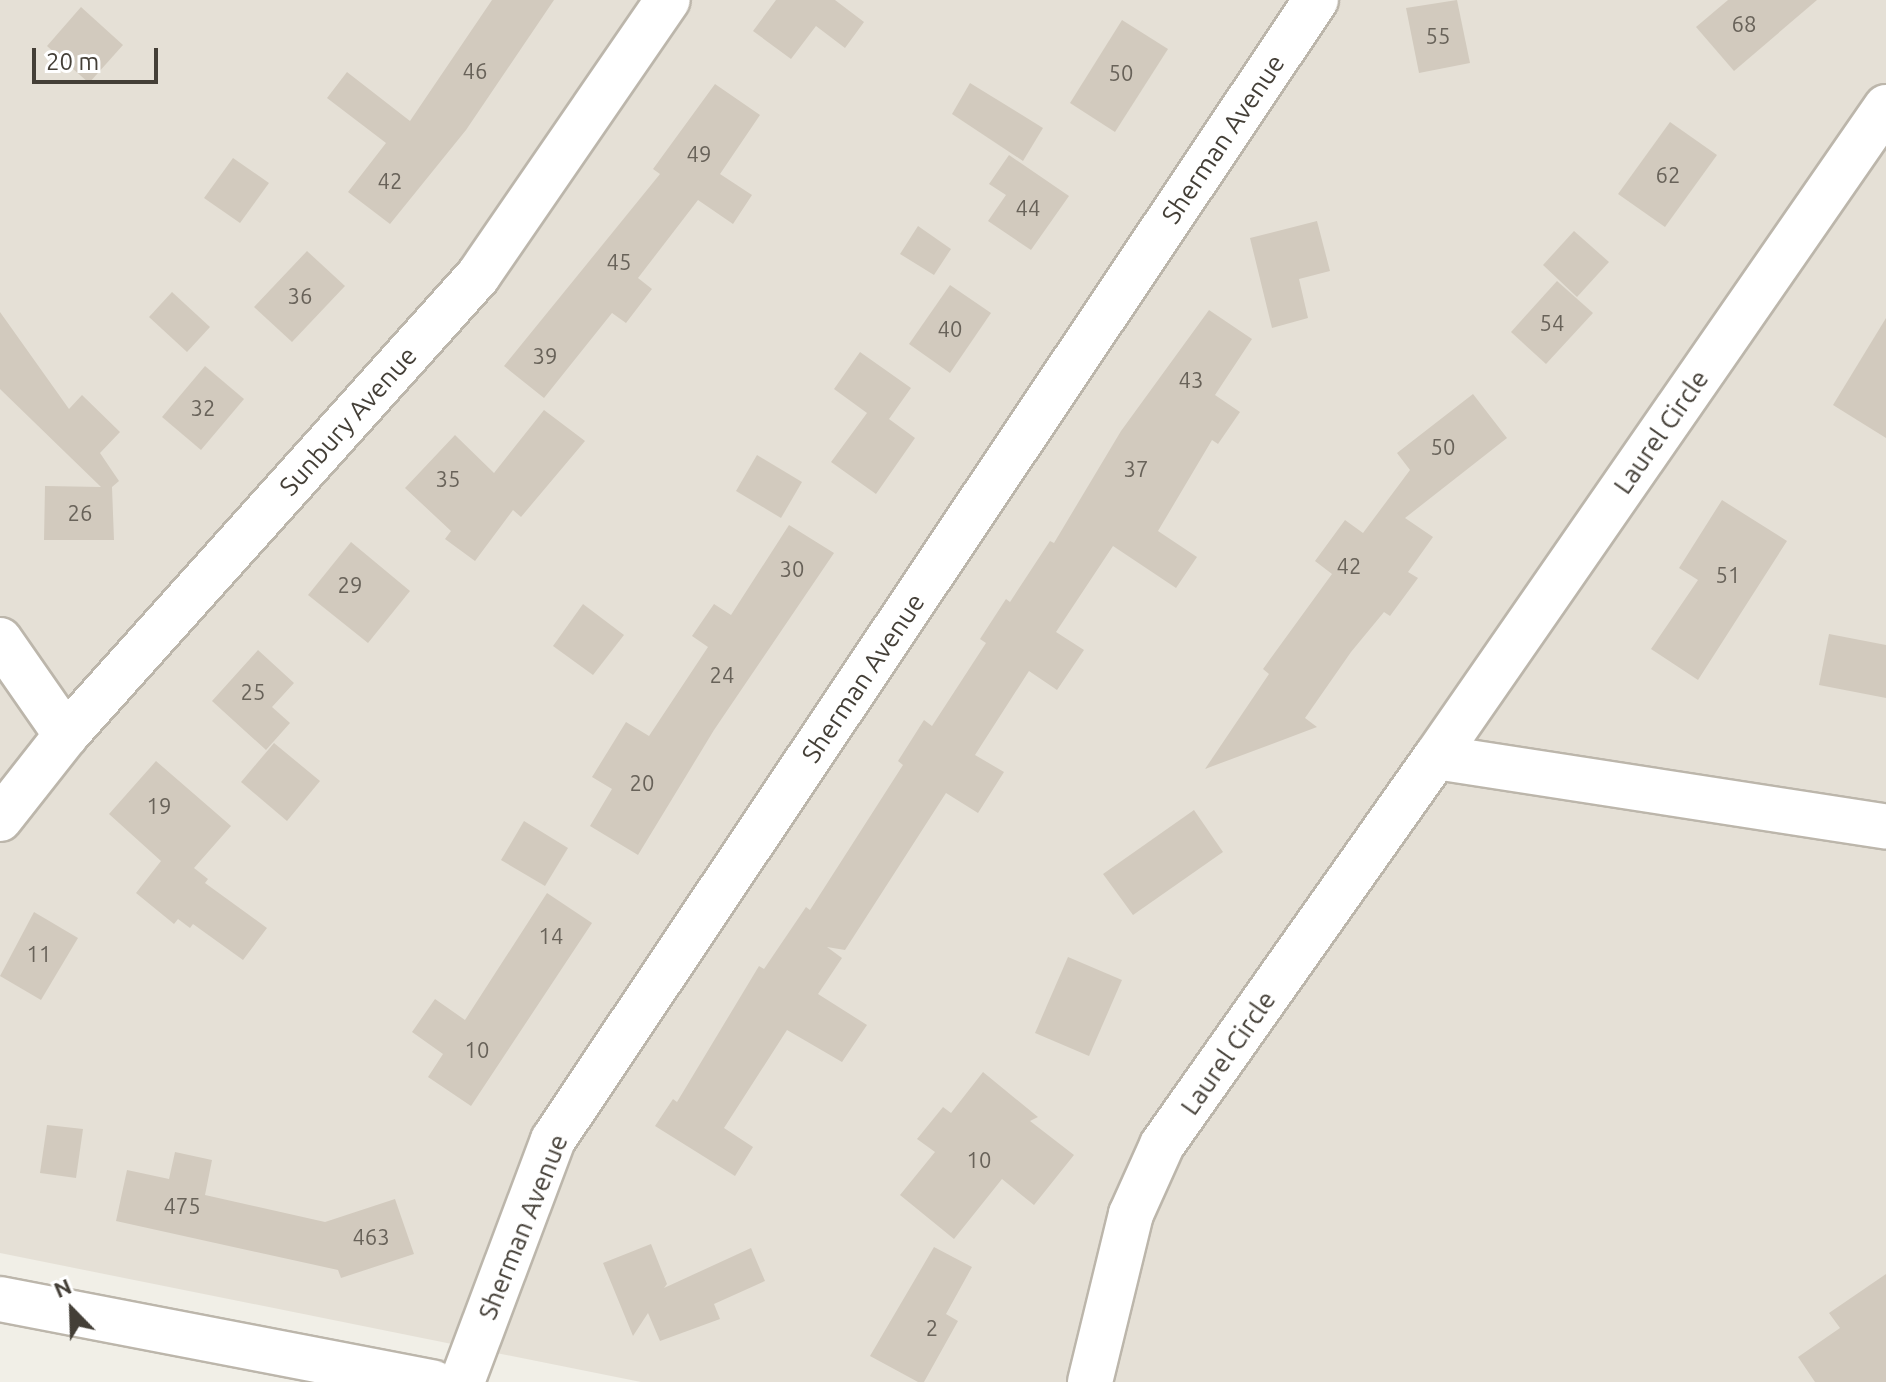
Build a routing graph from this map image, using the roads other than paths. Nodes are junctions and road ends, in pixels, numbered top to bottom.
1 (668, 0) edge
2 (1316, 0) edge
3 (1886, 107) edge
4 (0, 640) edge
5 (66, 735) junction
6 (1436, 757) junction
7 (0, 819) edge
8 (1886, 827) edge
9 (0, 1299) edge
10 (433, 1382) edge
11 (462, 1382) edge
12 (1090, 1382) edge

1 - 5 street, Sunbury Avenue
2 - 11 street, Sherman Avenue
3 - 6 street, Laurel Circle
4 - 5 street
5 - 7 street, Sunbury Avenue
6 - 8 street
6 - 12 street, Laurel Circle
9 - 10 street

